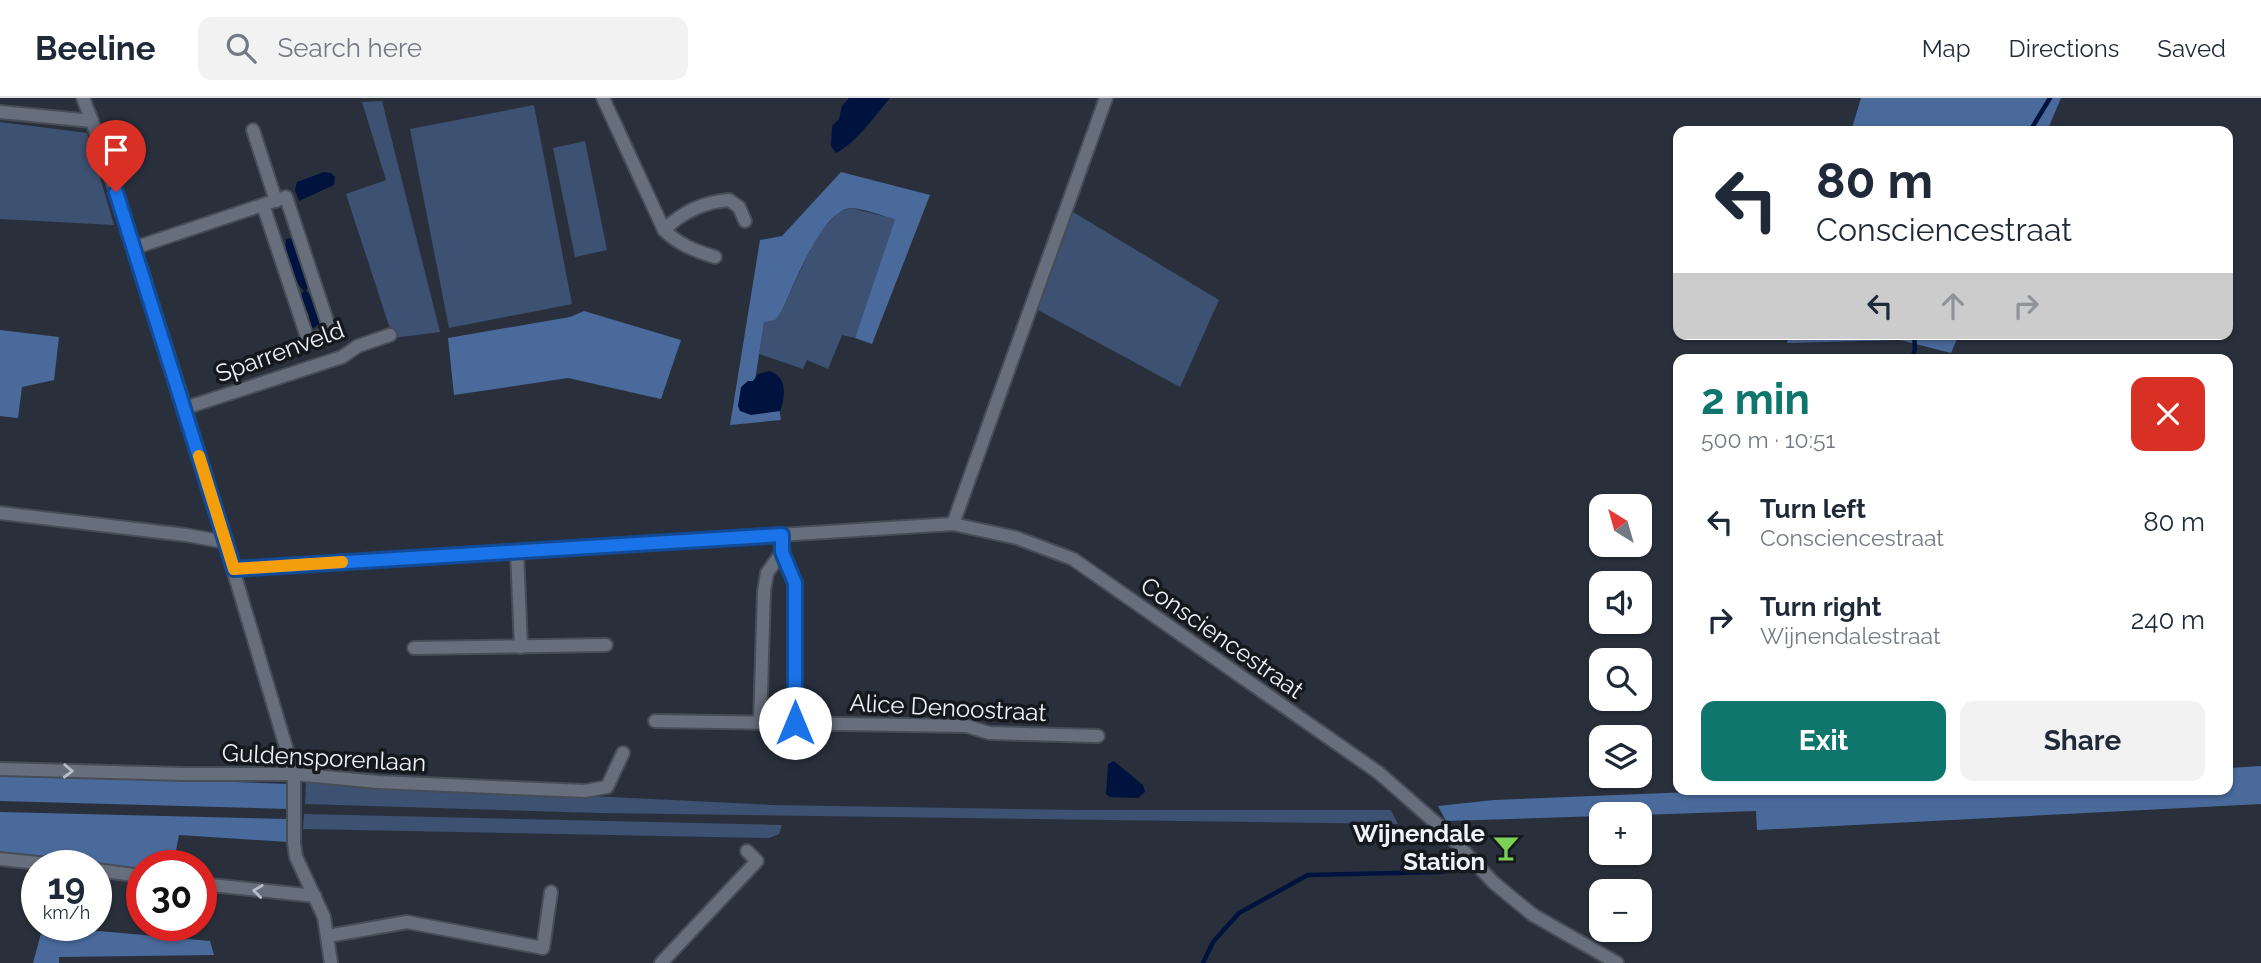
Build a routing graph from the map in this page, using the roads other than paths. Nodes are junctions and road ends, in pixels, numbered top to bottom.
1 (83, 98) edge
2 (603, 98) edge
3 (1106, 98) edge
4 (0, 111) edge
5 (92, 121) junction
6 (253, 130) dead end
7 (276, 201) junction
8 (263, 205) junction
9 (745, 221) dead end
10 (664, 230) junction
11 (134, 248) junction
12 (715, 257) dead end
13 (390, 335) dead end
14 (185, 408) junction
15 (0, 513) edge
16 (953, 524) junction
17 (782, 535) junction
18 (226, 542) junction
19 (517, 552) junction
20 (782, 552) junction
21 (234, 569) junction
22 (606, 645) dead end
23 (521, 647) junction
24 (414, 648) dead end
25 (655, 721) dead end
26 (760, 723) junction
27 (795, 723) junction
28 (1098, 736) dead end
29 (623, 753) dead end
30 (0, 769) edge
31 (294, 777) junction
32 (747, 851) dead end
33 (0, 859) edge
34 (21, 861) edge
35 (217, 886) edge
36 (551, 892) dead end
37 (315, 896) junction
38 (328, 936) junction
39 (331, 963) edge
40 (661, 963) edge
41 (1617, 963) edge

1 - 5 street
2 - 10 street
3 - 16 street
4 - 5 street
5 - 11 street
6 - 7 street, Sparrenveld
7 - 8 street
7 - 8 street, Sparrenveld
8 - 11 street
9 - 10 street
10 - 12 street
11 - 14 street
13 - 14 street, Sparrenveld
14 - 18 street
15 - 18 street
16 - 17 street, Consciencestraat
16 - 41 street, Consciencestraat
17 - 19 street, Consciencestraat
17 - 20 street
18 - 21 street
19 - 21 street, Consciencestraat
19 - 23 street
20 - 26 street
20 - 27 street
21 - 31 street
22 - 23 street
23 - 24 street
25 - 26 street, Alice Denoostraat
26 - 27 street, Alice Denoostraat
27 - 28 street, Alice Denoostraat
29 - 31 street, Guldensporenlaan
30 -> 31 street, Guldensporenlaan
31 - 37 street
32 - 40 street
33 - 34 street
37 -> 35 street
36 - 38 street
37 - 38 street
38 - 39 street

